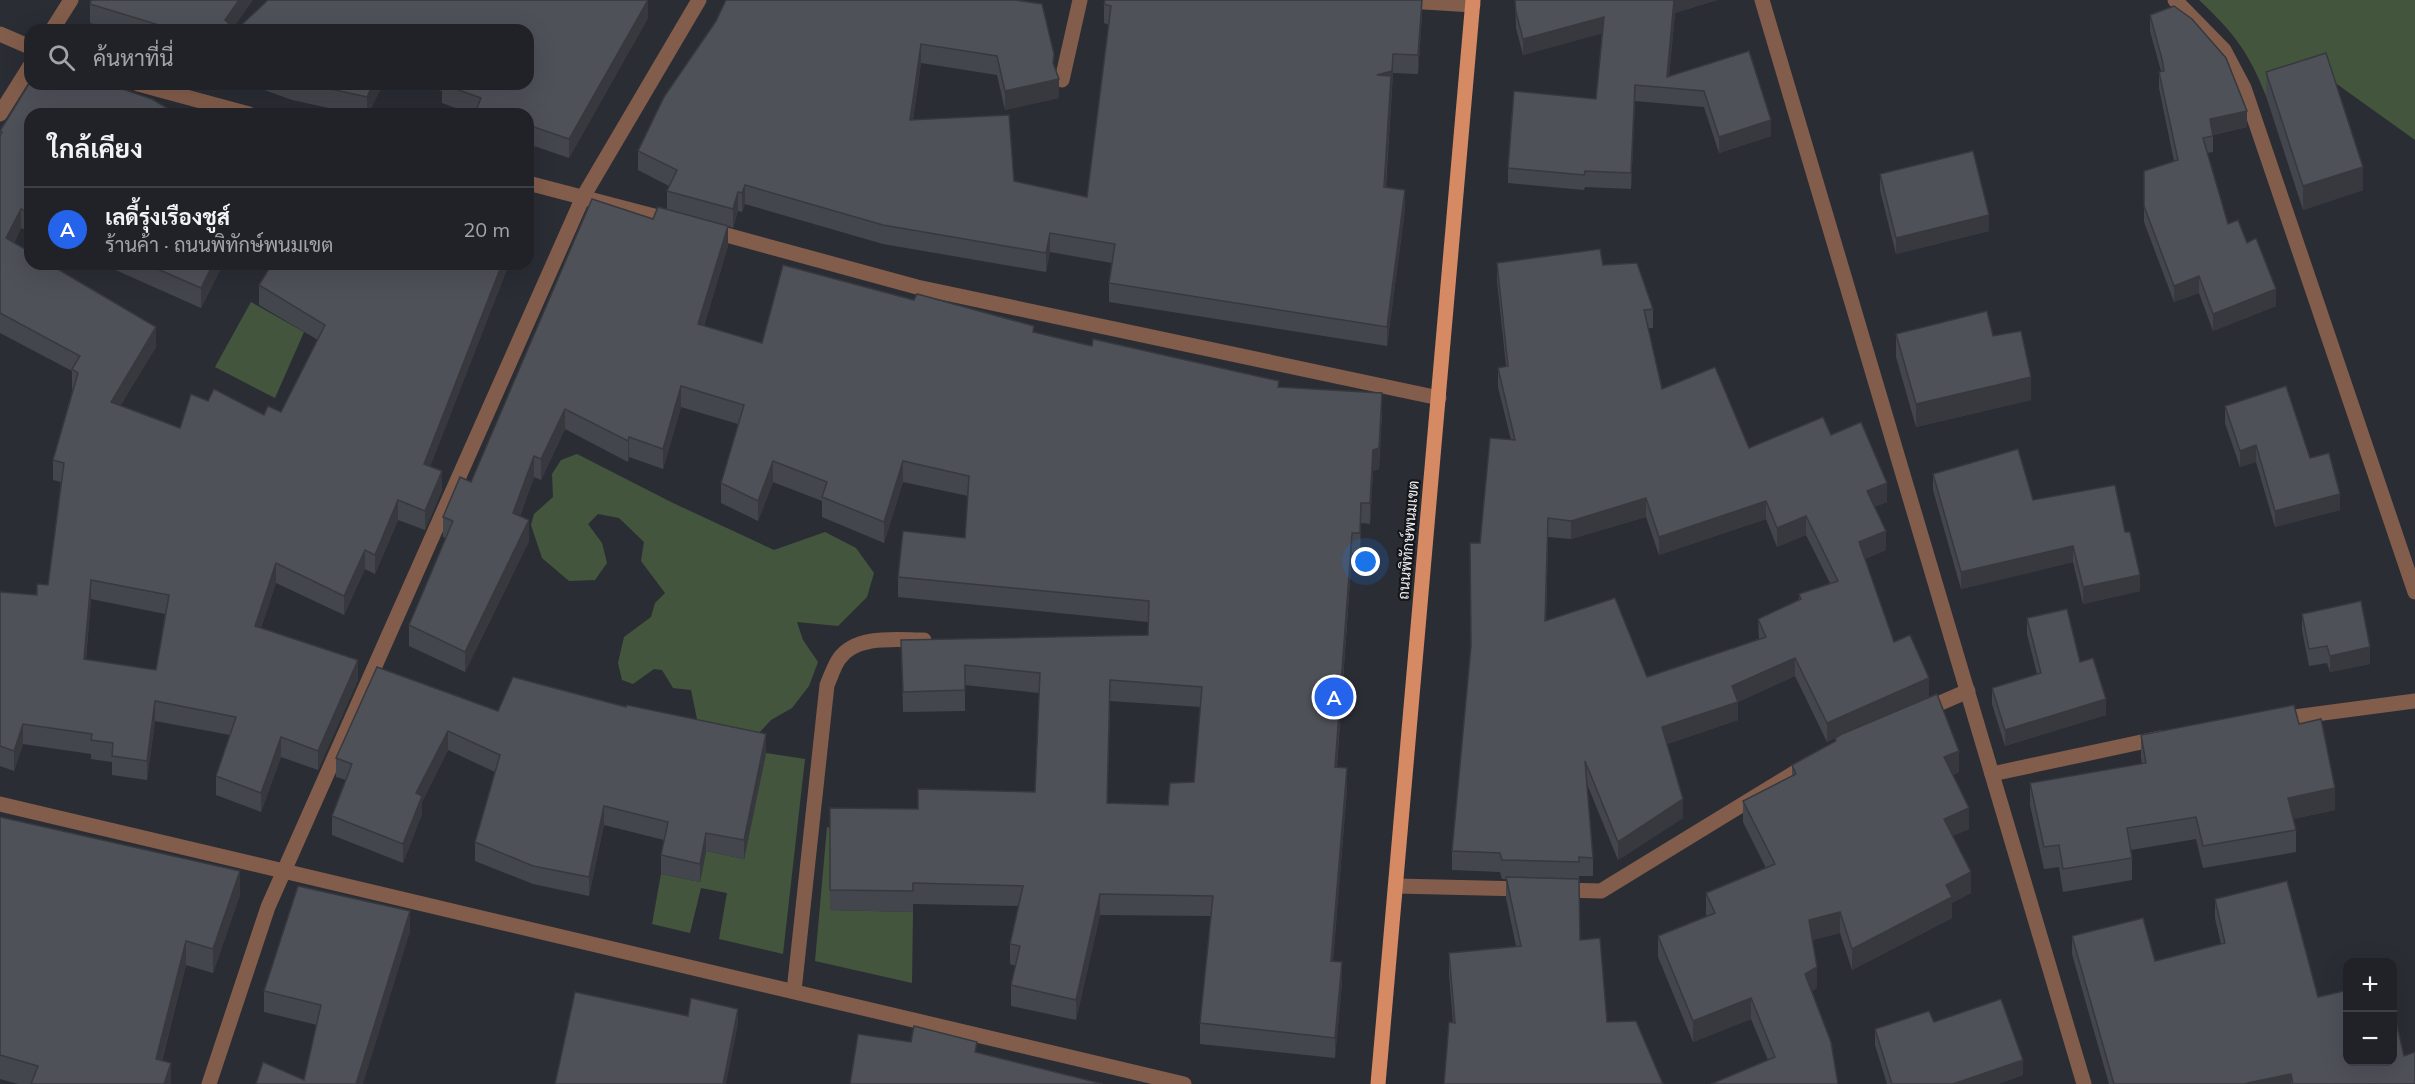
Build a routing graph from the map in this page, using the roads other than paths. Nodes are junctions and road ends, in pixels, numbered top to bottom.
1 (71, 0) edge
2 (699, 0) edge
3 (1080, 0) edge
4 (1392, 0) edge
5 (1762, 0) edge
6 (2175, 0) edge
7 (1473, 2) edge
8 (56, 24) edge
9 (0, 34) edge
10 (24, 44) edge
11 (24, 76) edge
12 (1062, 80) dead end
13 (160, 90) edge
14 (227, 108) edge
15 (0, 114) edge
16 (534, 184) edge
17 (584, 197) junction
18 (1438, 398) junction
19 (2415, 592) edge
20 (936, 640) edge
21 (1968, 691) junction
22 (2415, 701) edge
23 (1914, 714) edge
24 (2261, 721) edge
25 (2178, 734) edge
26 (1818, 759) edge
27 (1992, 774) junction
28 (0, 804) edge
29 (284, 870) junction
30 (1396, 886) junction
31 (794, 990) junction
32 (209, 1084) edge
33 (1184, 1084) edge
34 (1378, 1084) edge
35 (2084, 1084) edge

1 - 8 street
2 - 17 street
3 - 12 street
4 - 7 street
5 - 21 street
6 - 19 street
7 - 18 main road, ถนนพิทักษ์พนมเขต
9 - 10 street
11 - 15 street
13 - 14 street
16 - 17 street
17 - 18 street
17 - 29 street
18 - 30 main road, ถนนพิทักษ์พนมเขต
20 - 31 street
21 - 23 street
21 - 27 street
22 - 24 street
25 - 27 street
26 - 30 street
27 - 35 street
28 - 29 street
29 - 31 street
29 - 32 street
30 - 34 main road, ถนนพิทักษ์พนมเขต
31 - 33 street

